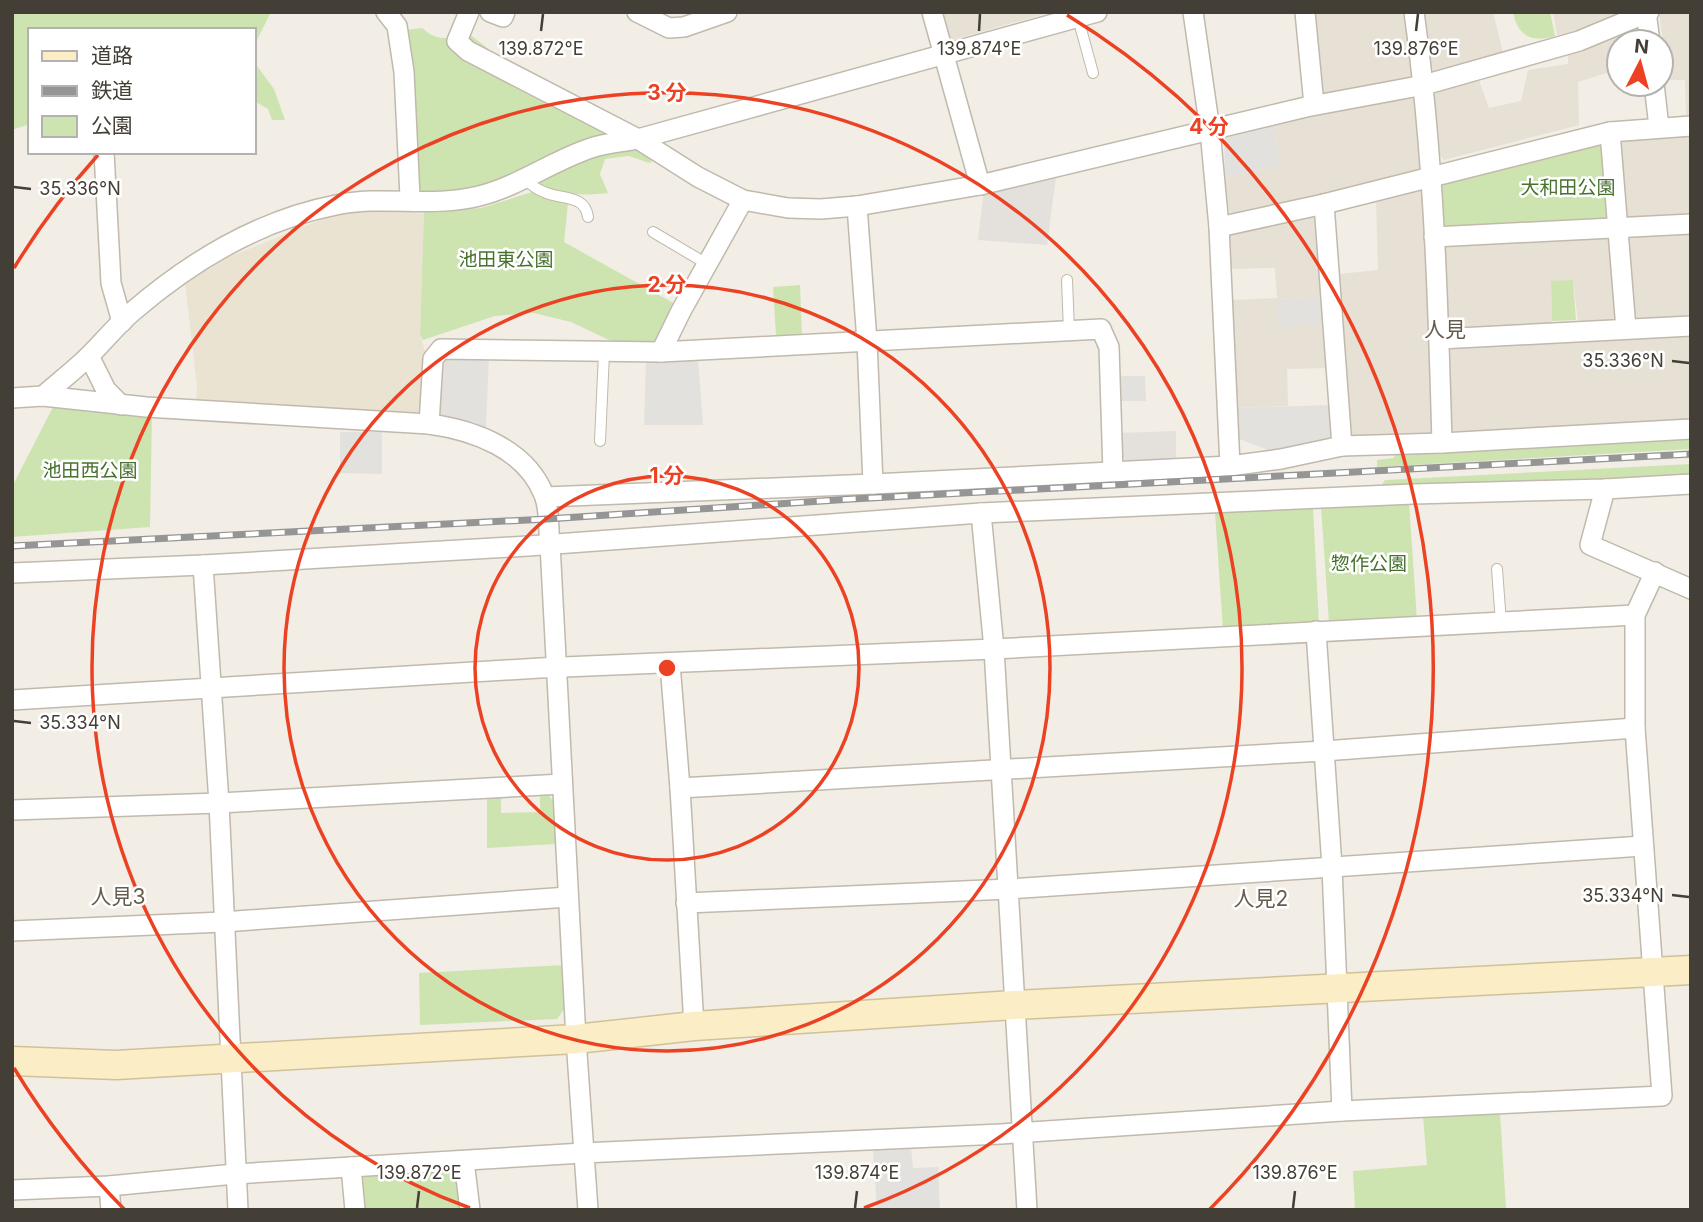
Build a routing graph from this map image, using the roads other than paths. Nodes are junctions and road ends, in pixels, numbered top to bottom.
1 (386, 12) edge
2 (469, 12) edge
3 (490, 12) edge
4 (505, 12) edge
5 (637, 12) edge
6 (727, 12) edge
7 (932, 12) edge
8 (1192, 12) edge
9 (1305, 12) edge
10 (1414, 12) edge
11 (1647, 13) edge
12 (1088, 15) edge
13 (674, 20) edge
14 (944, 53) junction
15 (1093, 73) dead end
16 (1424, 85) junction
17 (1656, 98) edge
18 (1314, 106) junction
19 (1691, 126) edge
20 (1660, 127) junction
21 (1210, 130) junction
22 (1610, 132) junction
23 (638, 139) junction
24 (104, 154) edge
25 (1430, 177) junction
26 (525, 179) junction
27 (980, 185) junction
28 (410, 197) dead end
29 (743, 200) junction
30 (1324, 204) junction
31 (857, 206) junction
32 (588, 217) dead end
33 (1691, 224) edge
34 (1618, 227) junction
35 (1219, 228) junction
36 (653, 232) dead end
37 (1434, 237) junction
38 (707, 264) junction
39 (1067, 280) dead end
40 (122, 322) junction
41 (1691, 326) edge
42 (1626, 329) junction
43 (1069, 331) junction
44 (1439, 339) junction
45 (867, 341) junction
46 (661, 352) junction
47 (604, 353) junction
48 (89, 356) junction
49 (43, 396) junction
50 (12, 398) edge
51 (121, 405) junction
52 (429, 424) junction
53 (1691, 429) edge
54 (600, 441) dead end
55 (1443, 443) junction
56 (1342, 446) junction
57 (1230, 466) junction
58 (1113, 472) junction
59 (873, 484) junction
60 (1691, 484) edge
61 (1605, 489) junction
62 (545, 497) junction
63 (981, 513) junction
64 (550, 544) junction
65 (202, 565) junction
66 (1497, 569) dead end
67 (1655, 572) junction
68 (12, 573) edge
69 (1691, 589) edge
70 (1635, 615) junction
71 (1501, 623) junction
72 (1316, 631) junction
73 (994, 649) junction
74 (670, 664) junction
75 (557, 667) junction
76 (209, 688) junction
77 (12, 700) edge
78 (1635, 728) junction
79 (1324, 751) junction
80 (1001, 769) junction
81 (562, 784) junction
82 (680, 788) junction
83 (219, 803) junction
84 (12, 810) edge
85 (1643, 846) junction
86 (1332, 867) junction
87 (1009, 889) junction
88 (568, 897) junction
89 (686, 903) junction
90 (223, 922) junction
91 (12, 931) edge
92 (1691, 970) edge
93 (1654, 972) junction
94 (1338, 987) junction
95 (1014, 1005) junction
96 (694, 1026) junction
97 (576, 1039) junction
98 (231, 1057) junction
99 (12, 1061) edge
100 (1342, 1111) junction
101 (1022, 1132) junction
102 (583, 1153) junction
103 (464, 1161) junction
104 (351, 1167) junction
105 (234, 1174) junction
106 (109, 1186) junction
107 (12, 1190) edge
108 (111, 1210) edge
109 (238, 1210) edge
110 (355, 1210) edge
111 (470, 1210) edge
112 (588, 1210) edge
113 (1027, 1210) edge

1 - 28 street
2 - 23 street
3 - 4 street
5 - 13 street
6 - 13 street
7 - 14 street
8 - 21 street
9 - 18 street
10 - 16 street
11 - 16 street
12 - 14 street
12 - 15 lane
14 - 23 street
14 - 27 street
16 - 18 street
16 - 25 street
17 - 20 street
18 - 21 street
19 - 20 street
20 - 22 street
21 - 27 street
21 - 35 street
22 - 25 street
22 - 34 street
23 - 26 street
23 - 29 street
24 - 40 street
25 - 30 street
25 - 37 street
26 - 32 lane
26 - 40 street
27 - 31 street
29 - 31 street
29 - 38 street
30 - 35 street
30 - 56 street
31 - 45 street
33 - 34 street
34 - 37 street
34 - 42 street
35 - 57 street
36 - 38 lane
37 - 44 street
38 - 46 street
39 - 43 lane
40 - 48 street
41 - 42 street
42 - 44 street
43 - 45 street
43 - 58 street
44 - 55 street
45 - 46 street
45 - 59 street
46 - 47 street
47 - 52 street
47 - 54 lane
48 - 49 street
48 - 51 street
49 - 50 street
49 - 51 street
51 - 52 street
52 - 62 street
53 - 55 street
55 - 56 street
56 - 57 street
57 - 58 street
58 - 59 street
59 - 62 street
60 - 61 street
61 - 63 street
61 - 67 street
62 - 64 street
63 - 64 street
63 - 73 street
64 - 65 street
64 - 75 street
65 - 68 street
65 - 76 street
66 - 71 lane
67 - 69 street
67 - 70 street
70 - 71 street
70 - 78 street
71 - 72 street
72 - 73 street
72 - 79 street
73 - 74 street
73 - 80 street
74 - 75 street
74 - 82 street
75 - 76 street
75 - 81 street
76 - 77 street
76 - 83 street
78 - 79 street
78 - 85 street
79 - 80 street
79 - 86 street
80 - 82 street
80 - 87 street
81 - 83 street
81 - 88 street
82 - 89 street
83 - 84 street
83 - 90 street
85 - 86 street
85 - 93 street
86 - 87 street
86 - 94 street
87 - 89 street
87 - 95 street
88 - 90 street
88 - 97 street
89 - 96 street
90 - 91 street
90 - 98 street
92 - 93 street
93 - 94 street
93 - 100 street
94 - 95 street
94 - 100 street
95 - 96 street
95 - 101 street
96 - 97 street
97 - 98 street
97 - 102 street
98 - 99 street
98 - 105 street
100 - 101 street
101 - 102 street
101 - 113 street
102 - 103 street
102 - 112 street
103 - 104 street
103 - 111 street
104 - 105 street
104 - 110 street
105 - 106 street
105 - 109 street
106 - 107 street
106 - 108 street

